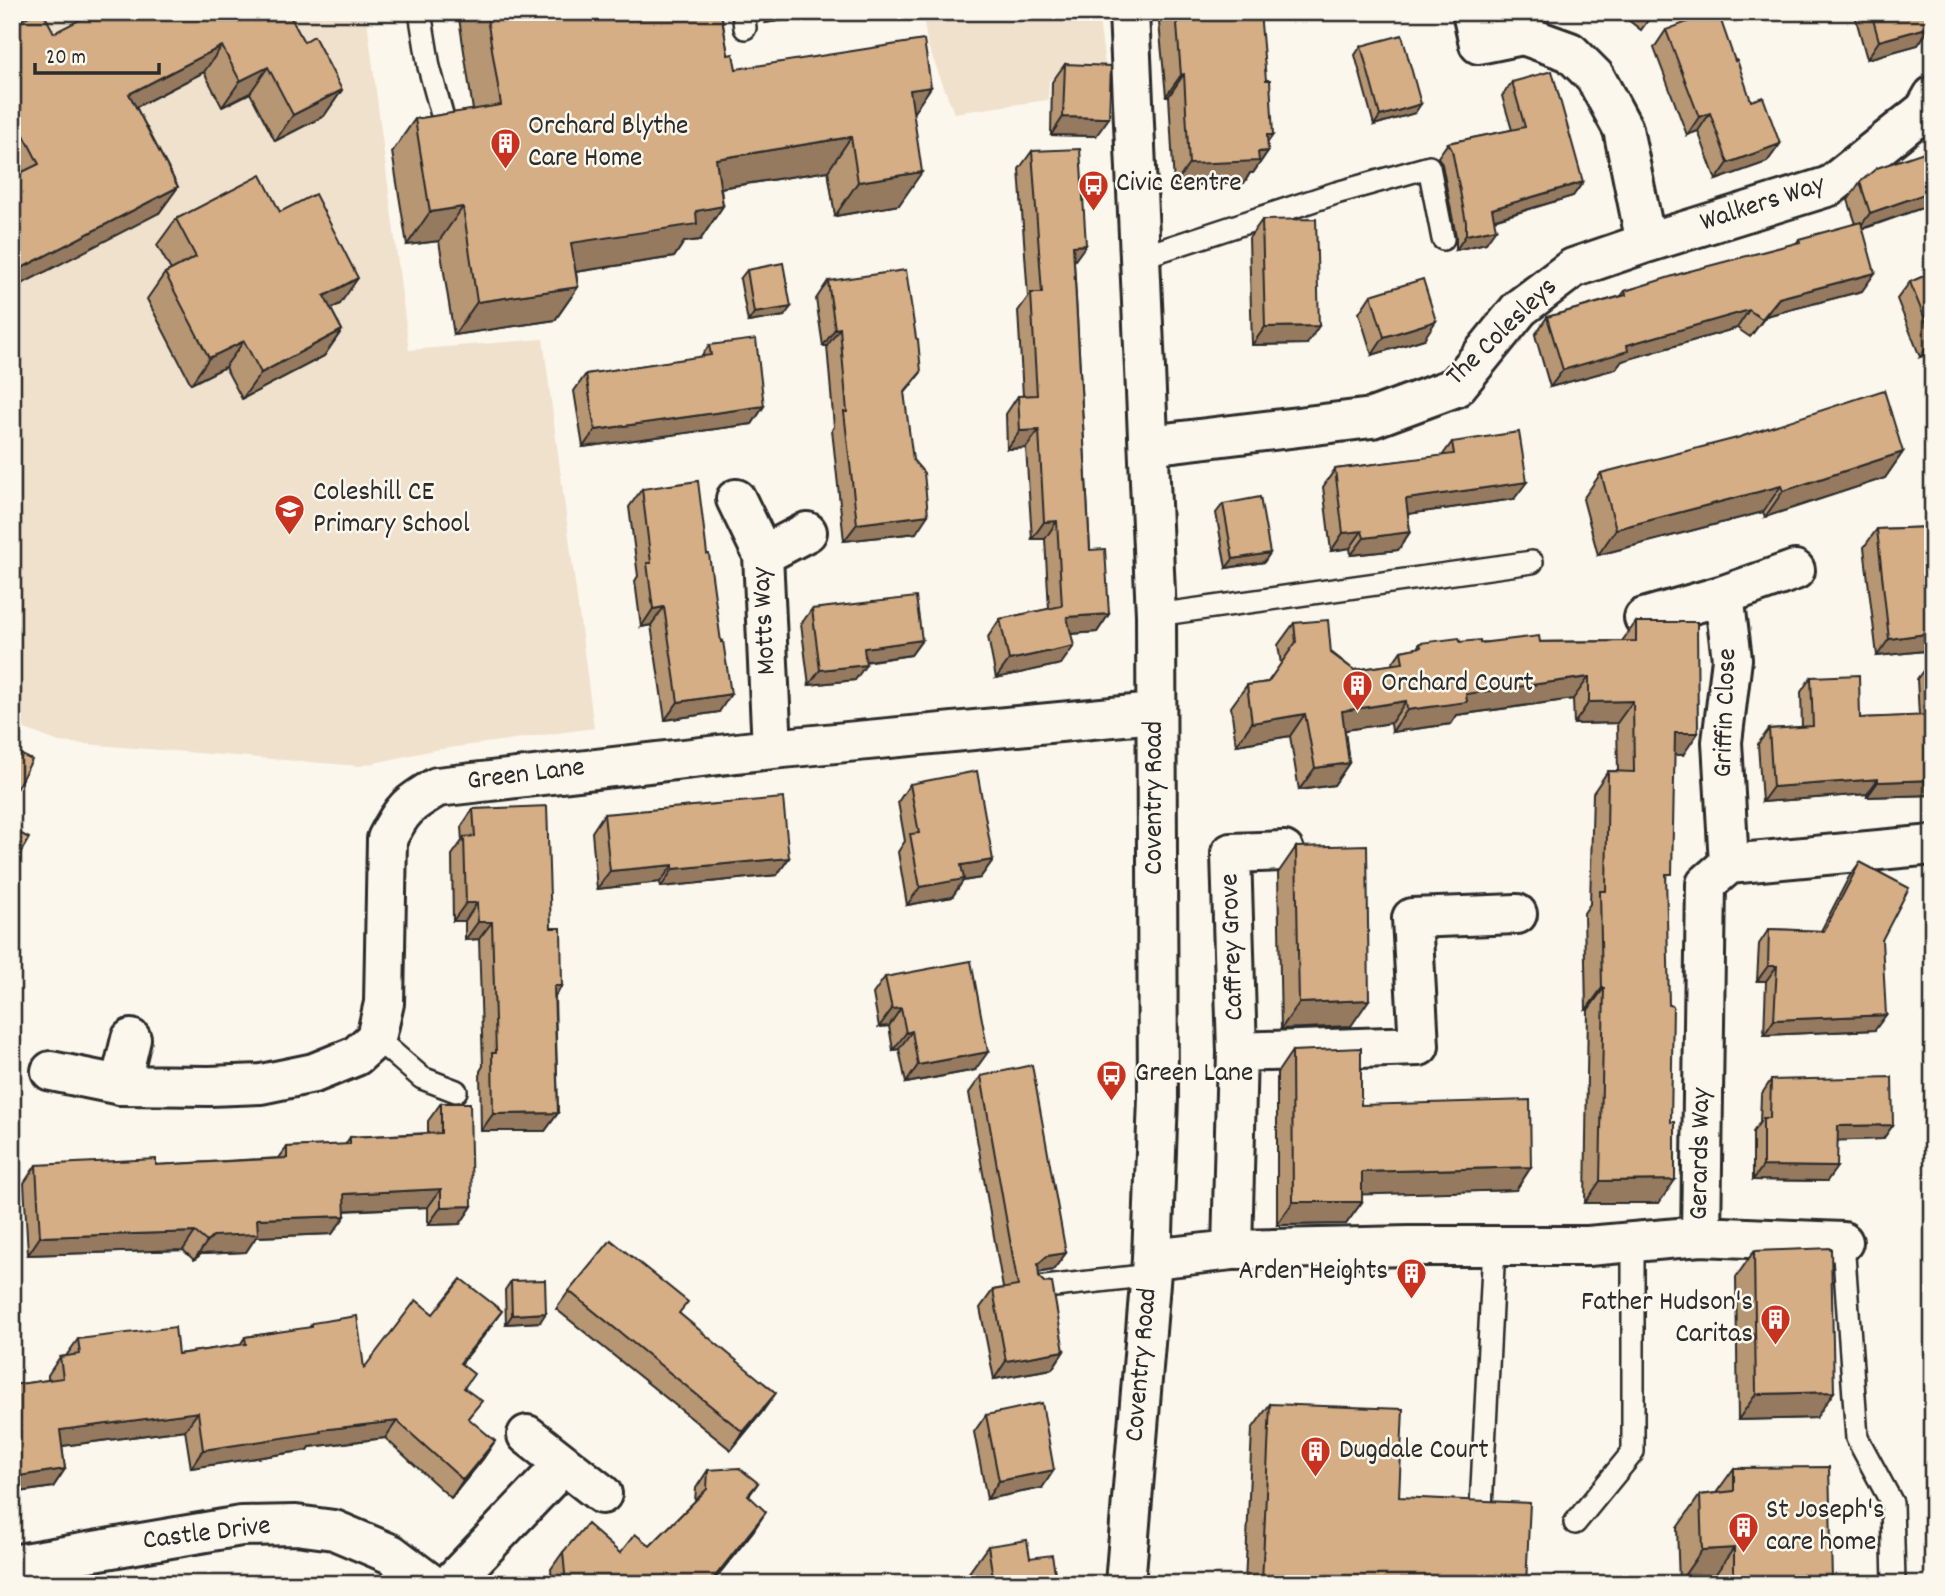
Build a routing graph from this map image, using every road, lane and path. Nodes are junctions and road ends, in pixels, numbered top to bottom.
1 (420, 12) edge
2 (1129, 12) edge
3 (1472, 12) edge
4 (1933, 96) edge
5 (444, 122) edge
6 (1443, 239) dead end
7 (1646, 243) junction
8 (1141, 257) junction
9 (1149, 445) junction
10 (736, 499) dead end
11 (807, 533) dead end
12 (763, 555) junction
13 (1532, 562) dead end
14 (1795, 570) dead end
15 (1724, 595) junction
16 (1156, 615) junction
17 (1644, 618) dead end
18 (1155, 713) junction
19 (772, 749) junction
20 (1933, 845) edge
21 (1284, 851) dead end
22 (1729, 864) junction
23 (1517, 914) dead end
24 (376, 1038) junction
25 (131, 1039) dead end
26 (1237, 1052) junction
27 (51, 1071) dead end
28 (120, 1085) junction
29 (456, 1091) dead end
30 (1701, 1236) junction
31 (1633, 1242) junction
32 (1843, 1242) joint
33 (1494, 1245) junction
34 (1232, 1250) junction
35 (1151, 1267) junction
36 (1037, 1288) edge
37 (527, 1435) dead end
38 (564, 1464) junction
39 (602, 1494) dead end
40 (1481, 1508) edge
41 (1575, 1523) dead end
42 (12, 1565) edge
43 (431, 1584) edge
44 (450, 1584) edge
45 (1125, 1584) edge
46 (1894, 1584) edge

1 - 5 lane
2 - 8 street, Coventry Road
3 - 7 street
4 - 7 street, Walkers Way
6 - 8 lane
7 - 9 street, The Colesleys
8 - 9 street, Coventry Road
9 - 16 street, Coventry Road
10 - 12 street, Motts Way
11 - 12 street
12 - 19 street, Motts Way
13 - 16 lane
14 - 15 street
15 - 17 street
15 - 22 street, Griffin Close
16 - 18 street, Coventry Road
18 - 19 street, Green Lane
18 - 35 street, Coventry Road
19 - 24 street, Green Lane
20 - 22 street
21 - 26 street, Caffrey Grove
22 - 30 street, Gerards Way
23 - 26 street, Caffrey Grove
24 - 28 street
24 - 29 lane
25 - 28 street
26 - 34 street, Caffrey Grove
27 - 28 street
30 - 31 street, Gerards Way
30 - 32 street
31 - 33 street, Gerards Way
31 - 41 lane
32 - 46 lane
33 - 34 street, Gerards Way
33 - 40 lane
34 - 35 street, Gerards Way
35 - 36 lane
35 - 45 street, Coventry Road
37 - 38 street
38 - 39 street
38 - 44 street
42 - 43 street, Castle Drive

